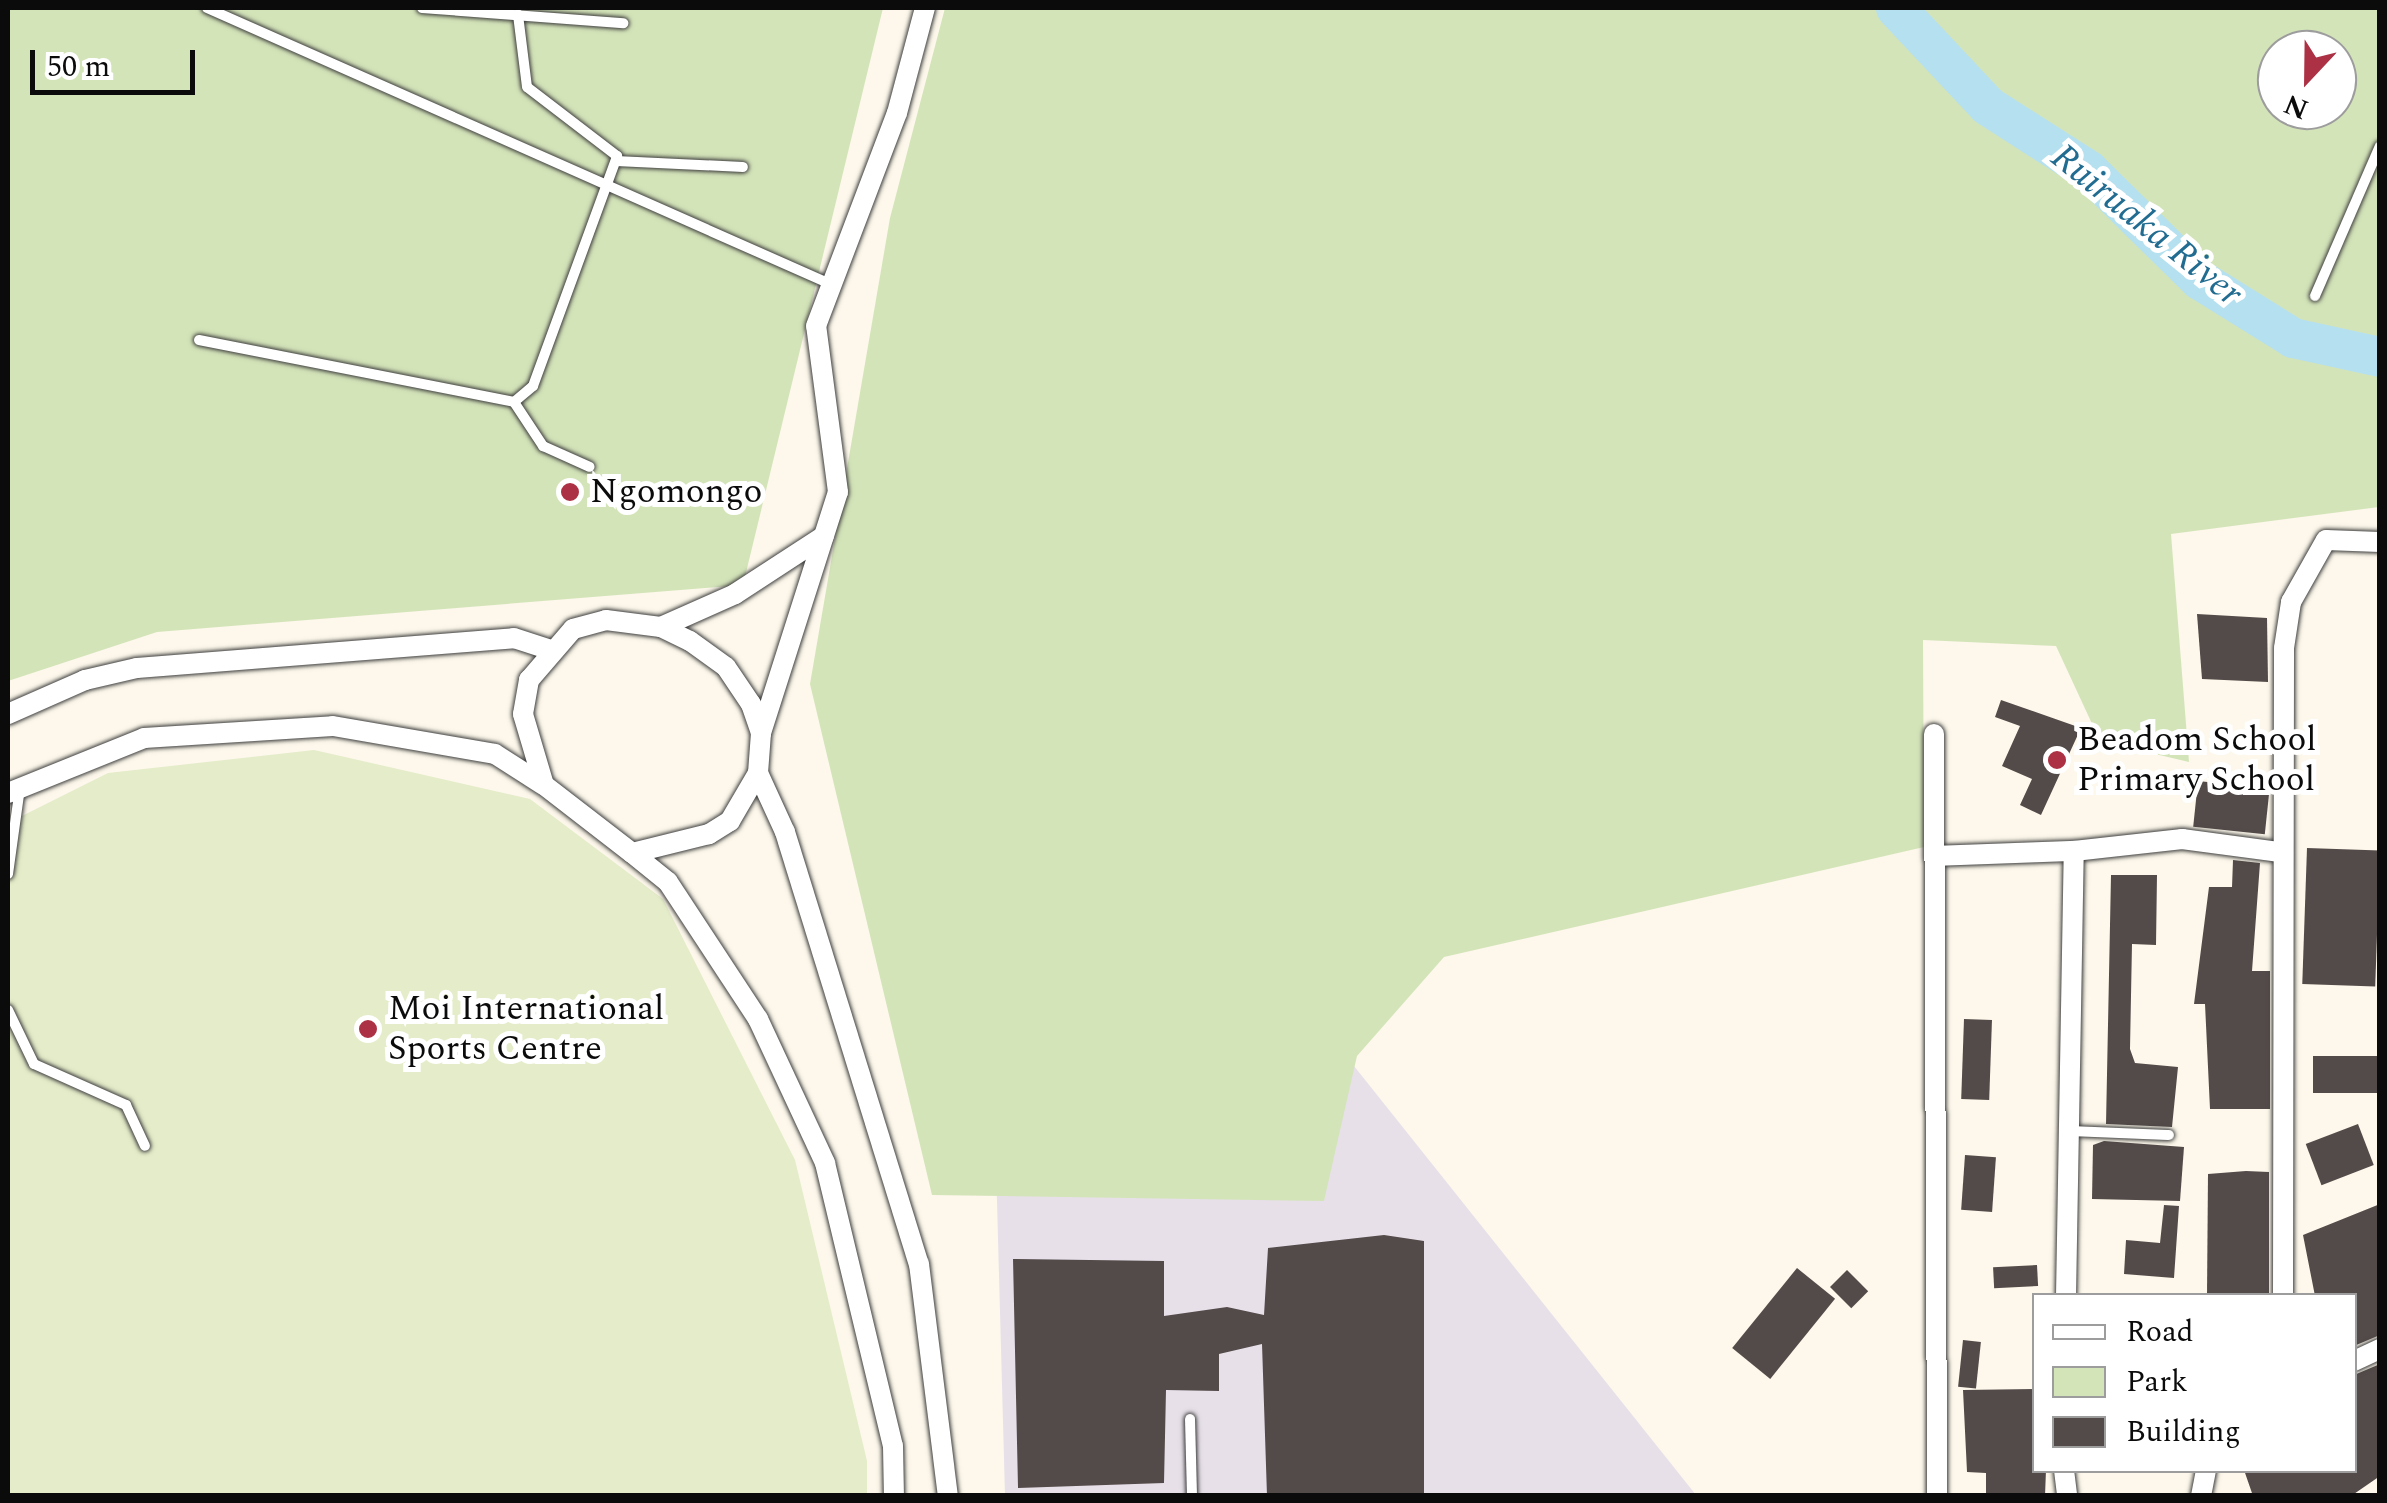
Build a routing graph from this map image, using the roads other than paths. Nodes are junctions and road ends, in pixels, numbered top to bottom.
1 (207, 8) edge
2 (422, 8) edge
3 (925, 8) edge
4 (518, 15) junction
5 (623, 24) dead end
6 (2380, 146) edge
7 (616, 161) junction
8 (743, 167) dead end
9 (606, 180) junction
10 (830, 284) junction
11 (2315, 296) dead end
12 (198, 340) dead end
13 (514, 402) junction
14 (590, 467) dead end
15 (826, 535) junction
16 (2380, 542) edge
17 (661, 626) junction
18 (550, 650) junction
19 (8, 714) edge
20 (760, 733) junction
21 (1934, 734) dead end
22 (758, 773) junction
23 (544, 784) junction
24 (14, 790) edge
25 (2074, 851) junction
26 (632, 852) junction
27 (2280, 852) junction
28 (1936, 856) junction
29 (8, 874) edge
30 (8, 1010) edge
31 (13, 1036) edge
32 (2068, 1131) junction
33 (2169, 1134) dead end
34 (144, 1146) dead end
35 (2066, 1293) edge
36 (2283, 1293) edge
37 (2380, 1349) edge
38 (2357, 1360) edge
39 (1190, 1419) dead end
40 (894, 1496) edge
41 (948, 1496) edge
42 (1192, 1496) edge
43 (1937, 1496) edge

1 - 9 lane
2 - 4 lane
3 - 10 street
4 - 5 lane
4 - 7 lane
6 - 11 lane
7 - 8 lane
7 - 9 lane
9 - 10 lane
9 - 13 lane
10 - 15 street
12 - 13 lane
13 - 14 lane
15 - 17 street
15 - 20 street
16 - 27 street
17 - 18 street
17 - 20 street
18 - 19 street
18 - 23 street
20 - 22 street
21 - 28 street
22 - 26 street
22 - 41 street
23 - 24 street
23 - 26 street
24 - 29 lane
25 - 27 street
25 - 28 street
25 - 32 street
26 - 40 street
27 - 36 street
28 - 43 street
30 - 31 lane
31 - 34 lane
32 - 33 lane
32 - 35 street
37 - 38 street
39 - 42 lane

